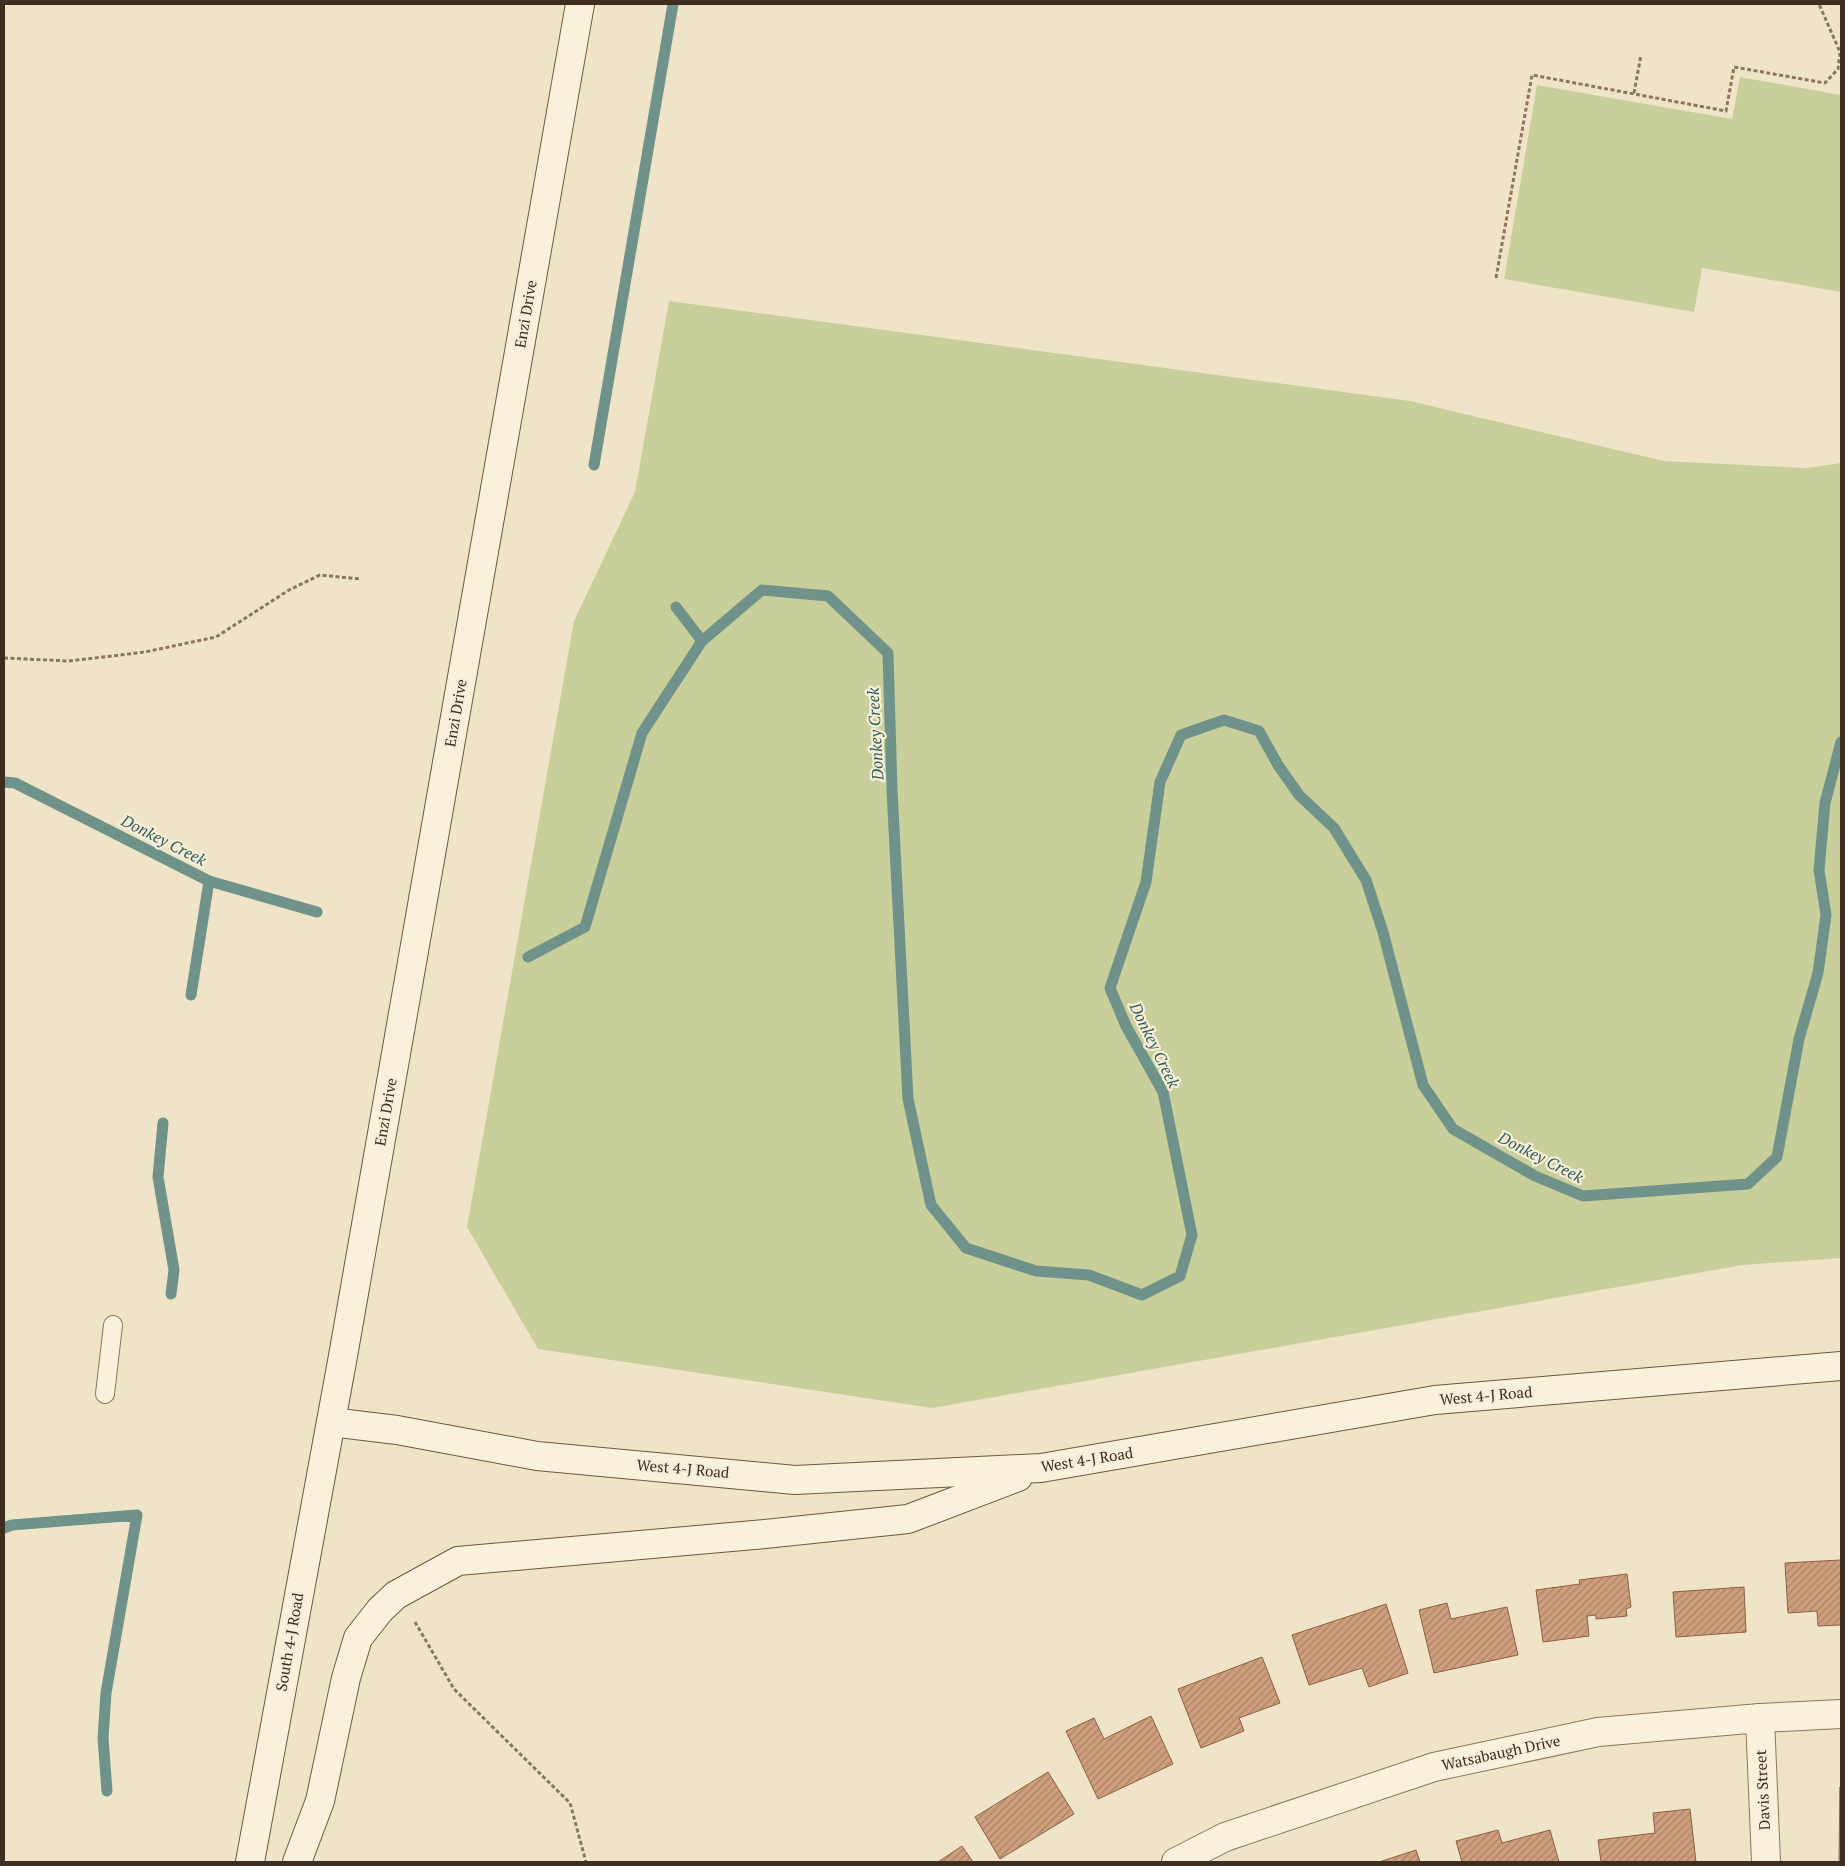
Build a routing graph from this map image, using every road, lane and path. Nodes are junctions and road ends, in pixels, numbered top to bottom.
1 (580, 4) edge
2 (1819, 4) edge
3 (1641, 54) dead end
4 (1838, 69) junction
5 (1841, 73) edge
6 (1634, 93) junction
7 (1496, 278) dead end
8 (361, 579) dead end
9 (4, 658) edge
10 (113, 1325) dead end
11 (1841, 1352) edge
12 (1841, 1366) edge
13 (1783, 1371) junction
14 (106, 1394) dead end
15 (331, 1422) junction
16 (1041, 1468) junction
17 (410, 1614) dead end
18 (1841, 1714) edge
19 (1760, 1718) junction
20 (250, 1862) edge
21 (297, 1862) edge
22 (586, 1862) edge
23 (1176, 1862) edge
24 (1766, 1862) edge

1 - 15 main road, Enzi Drive
2 - 4 path
3 - 6 path
4 - 5 path
4 - 6 path
6 - 7 path
8 - 9 path
10 - 14 lane
11 - 13 main road
12 - 13 main road, West 4-J Road
13 - 16 main road, West 4-J Road
15 - 16 main road, West 4-J Road
15 - 20 main road, South 4-J Road
16 - 21 main road
17 - 22 path
18 - 19 main road, Watsabaugh Drive
19 - 23 main road, Watsabaugh Drive
19 - 24 main road, Davis Street

